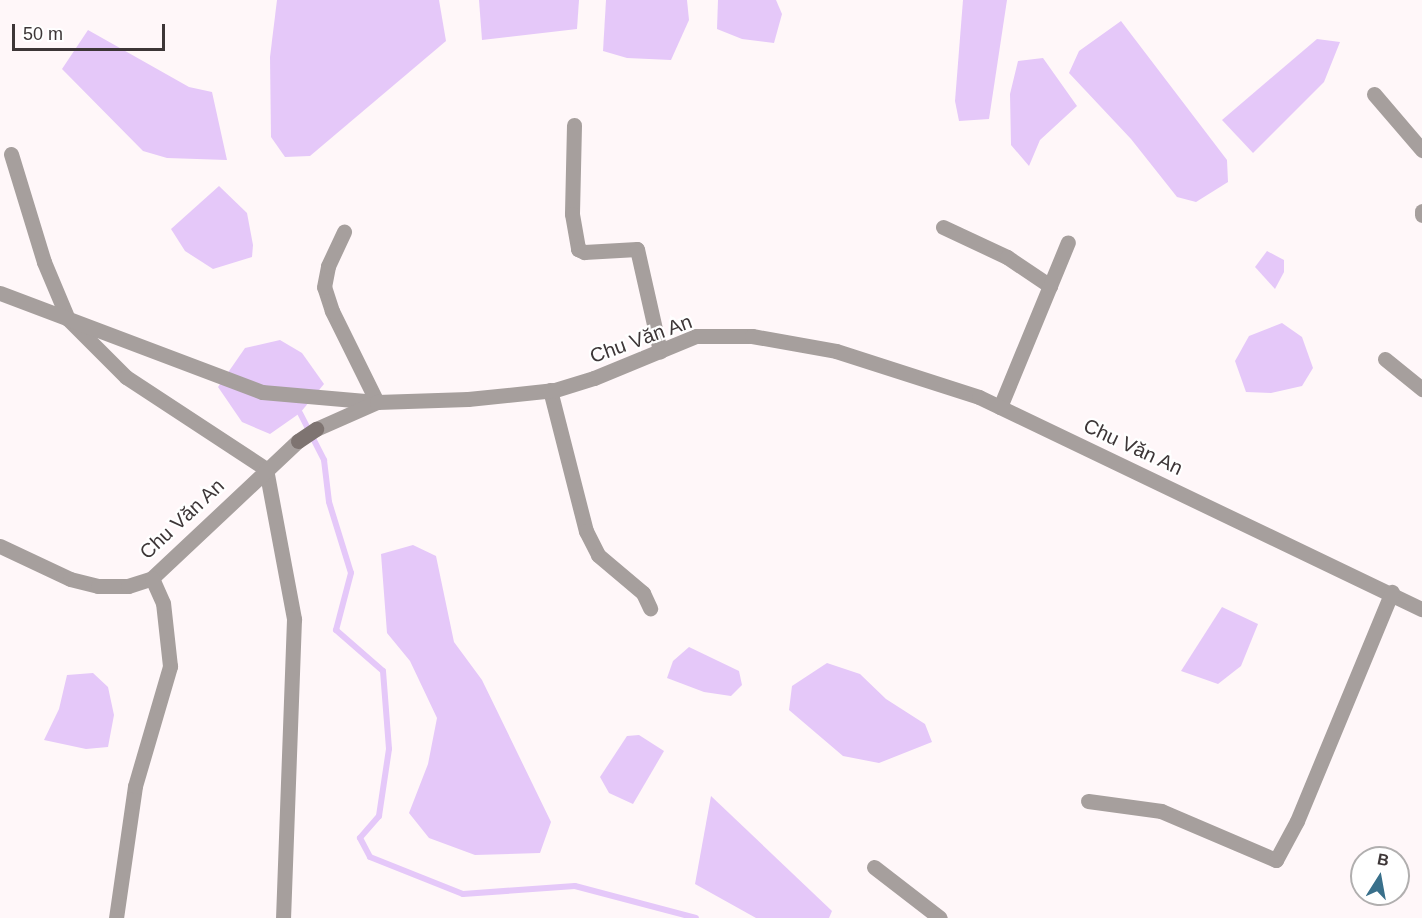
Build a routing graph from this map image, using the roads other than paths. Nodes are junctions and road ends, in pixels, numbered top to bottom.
1 (1374, 94) dead end
2 (574, 125) dead end
3 (1422, 150) edge
4 (12, 154) dead end
5 (943, 227) dead end
6 (344, 232) dead end
7 (1068, 242) dead end
8 (1050, 286) junction
9 (0, 293) edge
10 (68, 319) junction
11 (660, 351) junction
12 (1384, 359) dead end
13 (1422, 389) edge
14 (550, 390) junction
15 (377, 402) junction
16 (1000, 407) junction
17 (266, 469) junction
18 (0, 546) edge
19 (152, 578) junction
20 (1392, 592) junction
21 (1420, 604) edge
22 (650, 608) dead end
23 (1088, 801) dead end
24 (874, 867) dead end
25 (117, 918) edge
26 (284, 918) edge
27 (940, 918) edge

1 - 3 street
2 - 11 street
4 - 10 street
5 - 8 street
6 - 15 street
7 - 8 street
8 - 16 street
9 - 10 street
10 - 15 street
10 - 17 street
11 - 14 street, Chu Văn An
11 - 16 street, Chu Văn An
12 - 13 street
14 - 15 street, Chu Văn An
14 - 22 street
15 - 17 street, Chu Văn An
16 - 20 street, Chu Văn An
17 - 19 street, Chu Văn An
17 - 26 street
18 - 19 street, Chu Văn An
19 - 25 street
20 - 21 street, Chu Văn An
20 - 23 street
24 - 27 street

